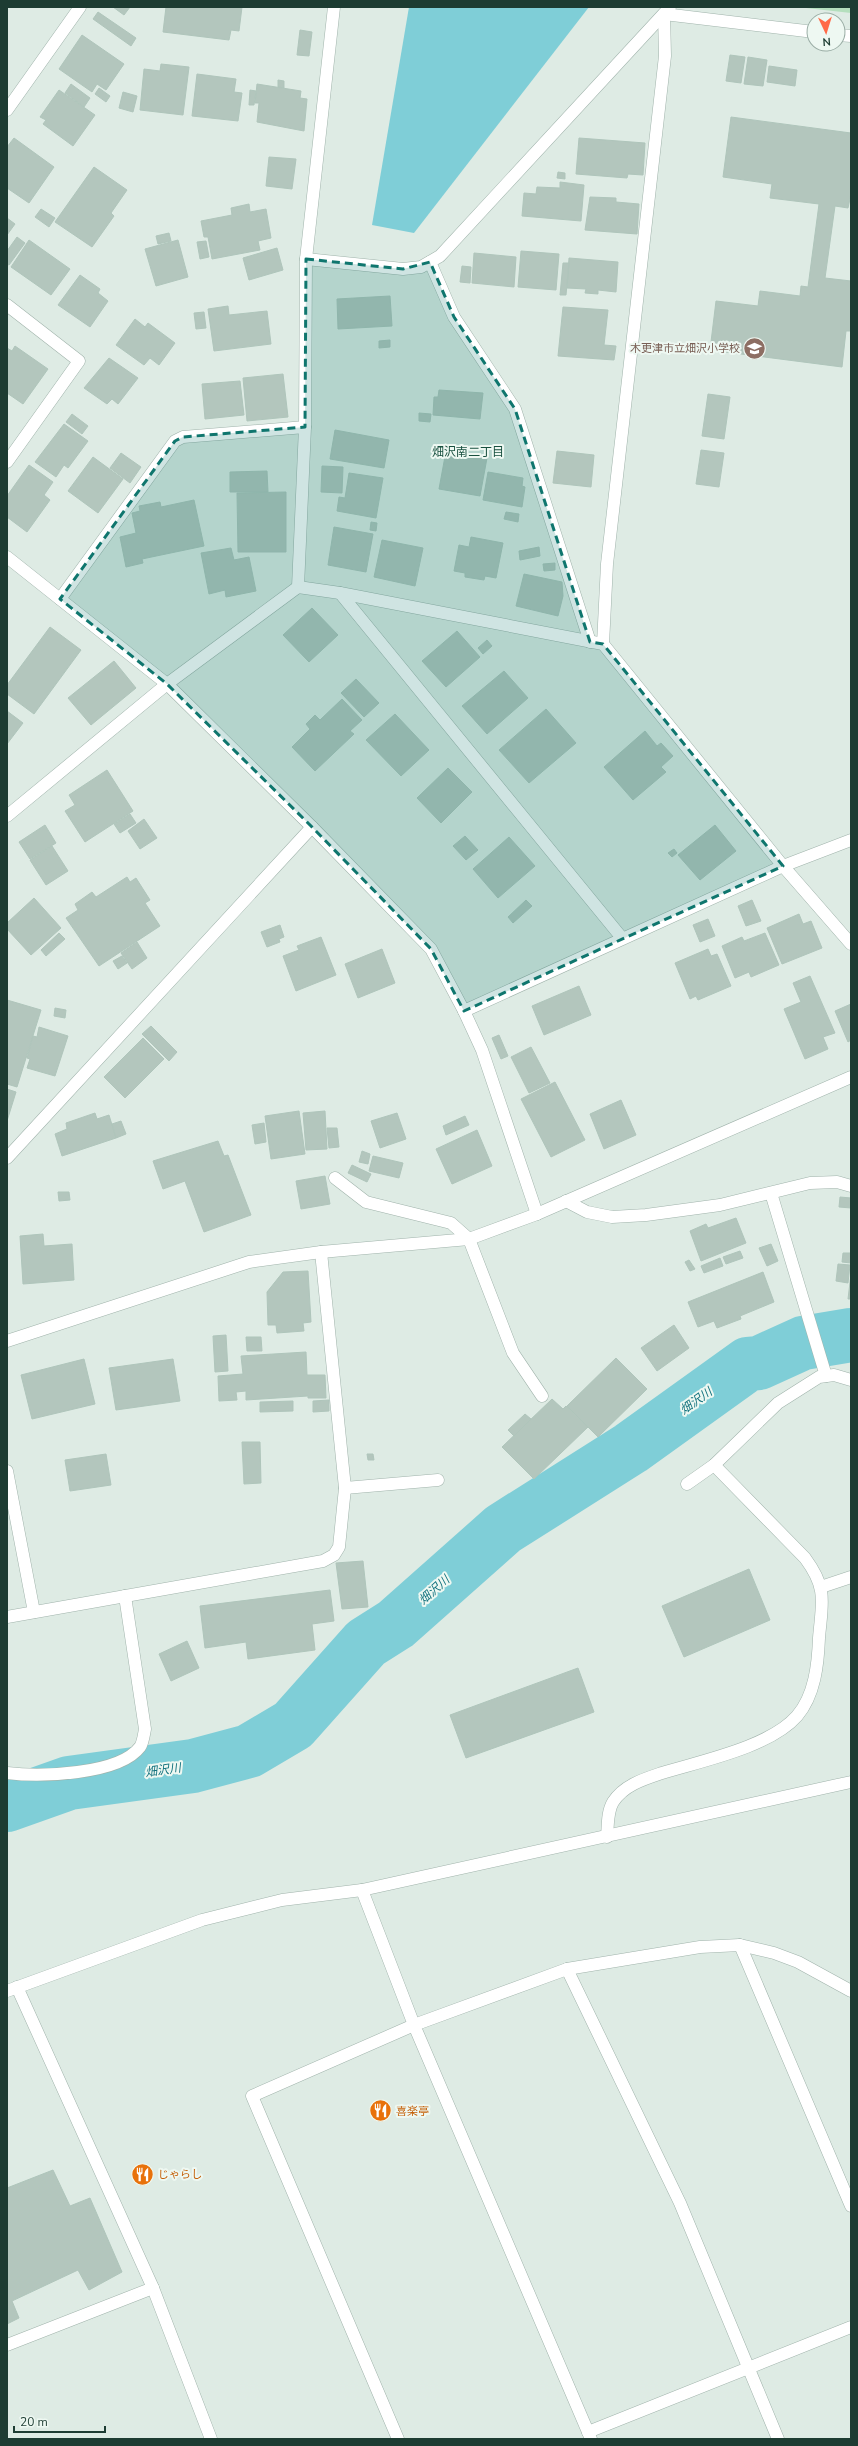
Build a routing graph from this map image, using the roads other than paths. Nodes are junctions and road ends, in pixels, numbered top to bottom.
1 (80, 7) edge
2 (334, 7) edge
3 (667, 11) edge
4 (806, 31) edge
5 (7, 110) edge
6 (306, 259) junction
7 (430, 262) junction
8 (7, 304) edge
9 (305, 427) junction
10 (7, 462) edge
11 (7, 557) edge
12 (298, 587) junction
13 (340, 593) junction
14 (60, 599) junction
15 (590, 642) junction
16 (603, 644) junction
17 (167, 684) junction
18 (7, 816) edge
19 (312, 827) junction
20 (851, 840) edge
21 (782, 866) junction
22 (622, 938) junction
23 (851, 944) edge
24 (464, 1011) junction
25 (851, 1077) edge
26 (7, 1158) edge
27 (335, 1178) dead end
28 (851, 1186) edge
29 (771, 1193) junction
30 (566, 1201) junction
31 (537, 1214) junction
32 (469, 1240) junction
33 (321, 1252) junction
34 (7, 1341) edge
35 (826, 1376) junction
36 (851, 1380) edge
37 (542, 1396) dead end
38 (714, 1465) junction
39 (7, 1471) edge
40 (438, 1480) dead end
41 (686, 1484) dead end
42 (345, 1488) junction
43 (851, 1577) edge
44 (821, 1587) junction
45 (125, 1596) junction
46 (34, 1612) junction
47 (7, 1617) edge
48 (7, 1773) edge
49 (851, 1782) edge
50 (607, 1837) junction
51 (362, 1890) junction
52 (740, 1945) junction
53 (567, 1969) junction
54 (12, 1989) edge
55 (851, 1991) edge
56 (414, 2025) junction
57 (851, 2206) edge
58 (153, 2288) junction
59 (851, 2327) edge
60 (7, 2345) edge
61 (748, 2369) junction
62 (590, 2435) edge
63 (211, 2439) edge
64 (398, 2439) edge
65 (778, 2439) edge

1 - 5 street
2 - 6 street
3 - 4 street
3 - 7 street
3 - 16 street
6 - 7 street
6 - 9 street
7 - 15 street
8 - 10 street
9 - 12 street
9 - 14 street
11 - 14 street
12 - 13 street
12 - 17 street
13 - 15 street
13 - 22 street
14 - 17 street
15 - 16 street
16 - 21 street
17 - 18 street
17 - 19 street
19 - 24 street
19 - 26 street
20 - 21 street
21 - 22 street
21 - 23 street
22 - 24 street
24 - 31 street
25 - 30 street
27 - 32 street
28 - 29 street
29 - 30 street
29 - 35 street
30 - 31 street
31 - 32 street
32 - 33 street
32 - 37 street
33 - 34 street
33 - 42 street
35 - 36 street
35 - 38 street
38 - 41 street
38 - 44 street
39 - 46 street
40 - 42 street
42 - 45 street
43 - 44 street
44 - 50 street
45 - 46 street
45 - 48 street
46 - 47 street
49 - 50 street
50 - 51 street
51 - 54 street
51 - 56 street
52 - 53 street
52 - 55 street
52 - 57 street
53 - 56 street
53 - 61 street
54 - 58 street
56 - 62 street
56 - 64 street
58 - 60 street
58 - 63 street
59 - 61 street
61 - 62 street
61 - 65 street

